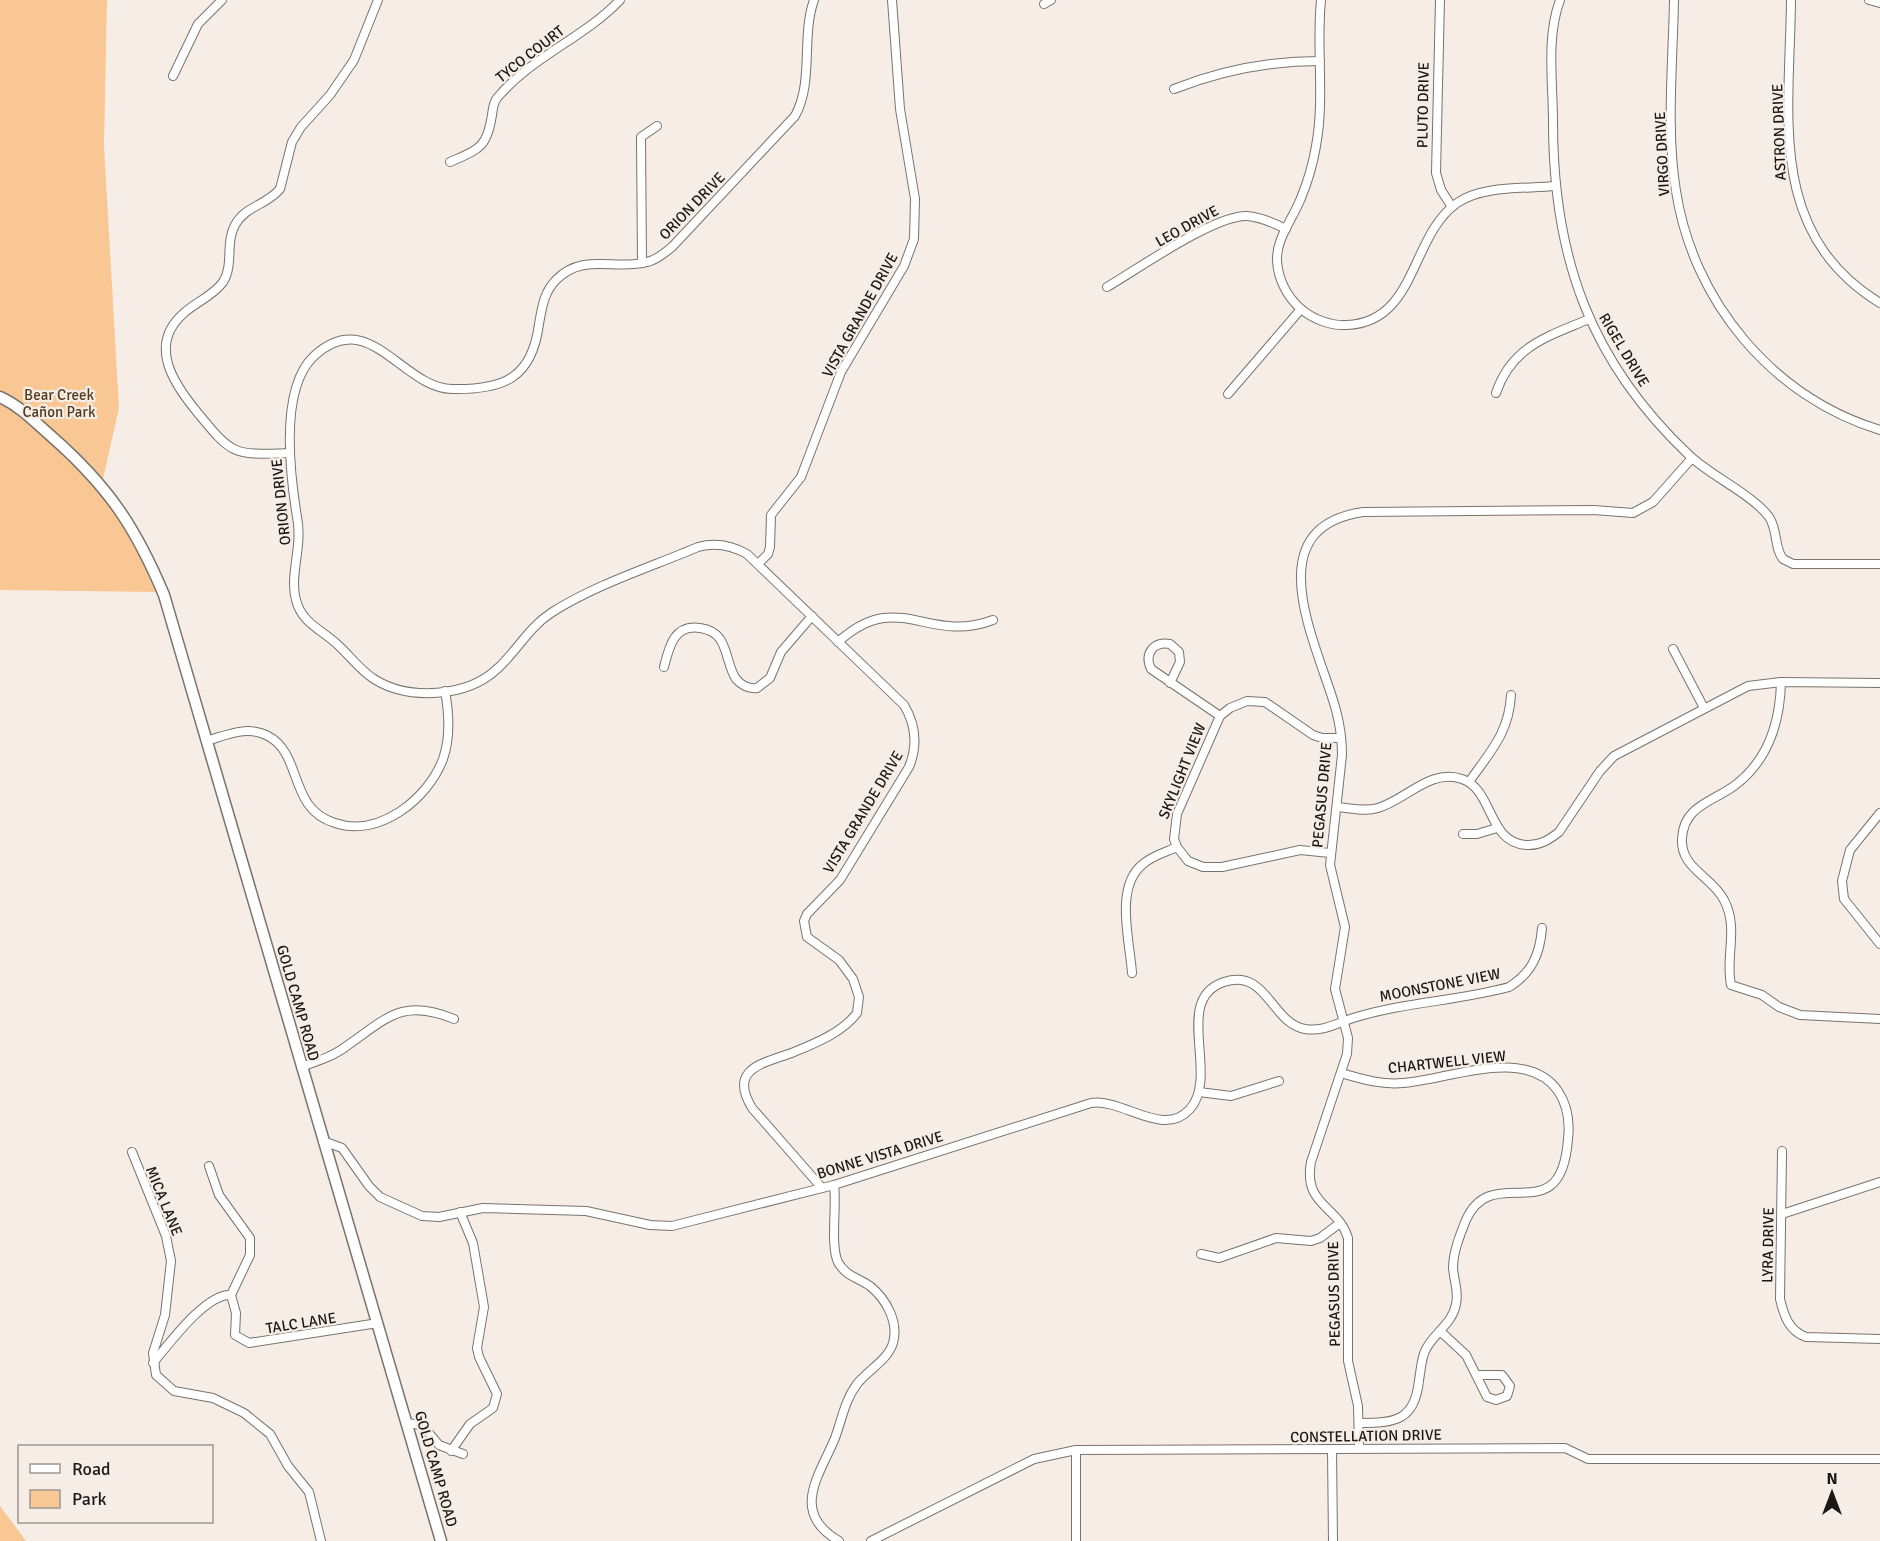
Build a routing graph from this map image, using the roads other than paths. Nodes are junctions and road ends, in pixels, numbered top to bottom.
1 (222, 0) edge
2 (378, 0) edge
3 (620, 0) edge
4 (814, 0) edge
5 (892, 0) edge
6 (1322, 0) edge
7 (1440, 0) edge
8 (1560, 0) edge
9 (1674, 0) edge
10 (1791, 0) edge
11 (1869, 0) edge
12 (1880, 3) edge
13 (1320, 61) junction
14 (519, 64) dead end
15 (526, 72) junction
16 (173, 76) dead end
17 (1173, 89) dead end
18 (657, 126) dead end
19 (450, 162) dead end
20 (1555, 186) junction
21 (1452, 207) junction
22 (1286, 229) junction
23 (642, 263) junction
24 (1107, 287) dead end
25 (1880, 303) edge
26 (1301, 309) junction
27 (1589, 319) junction
28 (1496, 393) dead end
29 (1228, 394) dead end
30 (0, 397) edge
31 (1880, 430) edge
32 (289, 453) junction
33 (1692, 458) junction
34 (758, 564) junction
35 (1880, 564) edge
36 (812, 616) junction
37 (993, 620) dead end
38 (838, 642) junction
39 (1673, 649) dead end
40 (664, 668) dead end
41 (1781, 682) junction
42 (1170, 683) junction
43 (1880, 683) edge
44 (445, 691) junction
45 (1511, 695) dead end
46 (1704, 708) junction
47 (1220, 716) junction
48 (1341, 738) junction
49 (206, 741) junction
50 (1469, 782) junction
51 (1337, 807) junction
52 (1880, 813) edge
53 (1497, 828) junction
54 (1463, 834) dead end
55 (1177, 848) junction
56 (1330, 853) junction
57 (1542, 928) dead end
58 (1880, 944) edge
59 (1132, 973) dead end
60 (1880, 1018) edge
61 (454, 1019) dead end
62 (1344, 1021) junction
63 (301, 1067) junction
64 (1341, 1072) junction
65 (1279, 1081) dead end
66 (1199, 1092) junction
67 (323, 1141) junction
68 (1782, 1151) dead end
69 (132, 1152) dead end
70 (209, 1166) dead end
71 (1880, 1182) edge
72 (834, 1185) junction
73 (822, 1188) junction
74 (460, 1212) junction
75 (1782, 1214) junction
76 (1340, 1223) junction
77 (1201, 1254) dead end
78 (231, 1295) junction
79 (378, 1323) junction
80 (1440, 1331) junction
81 (1880, 1340) edge
82 (153, 1364) junction
83 (1477, 1375) dead end
84 (406, 1423) junction
85 (1359, 1423) junction
86 (1359, 1449) junction
87 (451, 1450) junction
88 (1076, 1450) junction
89 (1332, 1450) junction
90 (464, 1454) dead end
91 (1880, 1459) edge
92 (321, 1541) edge
93 (441, 1541) edge
94 (838, 1541) edge
95 (871, 1541) edge
96 (1076, 1541) edge
97 (1333, 1541) edge

1 - 16 street
2 - 32 street
3 - 15 street, TYCO COURT
4 - 23 street, ORION DRIVE
5 - 34 street, VISTA GRANDE DRIVE
6 - 13 street
7 - 21 street, PLUTO DRIVE
8 - 20 street, RIGEL DRIVE
9 - 31 street, VIRGO DRIVE
10 - 25 street, ASTRON DRIVE
11 - 12 street
13 - 17 street
13 - 22 street
14 - 15 street
15 - 19 street, TYCO COURT
18 - 23 street
20 - 21 street
20 - 27 street, RIGEL DRIVE
21 - 26 street
22 - 24 street, LEO DRIVE
22 - 26 street
23 - 32 street, ORION DRIVE
26 - 29 street
27 - 28 street
27 - 33 street, RIGEL DRIVE
30 - 49 street, GOLD CAMP ROAD
32 - 44 street, ORION DRIVE
33 - 35 street, RIGEL DRIVE
33 - 48 street, PEGASUS DRIVE
34 - 36 street, VISTA GRANDE DRIVE
34 - 44 street, ORION DRIVE
36 - 38 street, VISTA GRANDE DRIVE
36 - 40 street
37 - 38 street
38 - 73 street, VISTA GRANDE DRIVE
39 - 46 street
41 - 43 street
41 - 46 street
41 - 60 street
42 - 42 street
42 - 47 street
44 - 49 street
45 - 50 street
46 - 53 street
47 - 48 street, SKYLIGHT VIEW
47 - 55 street, SKYLIGHT VIEW
48 - 51 street, PEGASUS DRIVE
49 - 63 street, GOLD CAMP ROAD
50 - 51 street
50 - 53 street
51 - 56 street, PEGASUS DRIVE
52 - 58 street
53 - 54 street
55 - 56 street
55 - 59 street
56 - 62 street, PEGASUS DRIVE
57 - 62 street, MOONSTONE VIEW
61 - 63 street
62 - 64 street, PEGASUS DRIVE
62 - 66 street
63 - 67 street, GOLD CAMP ROAD
64 - 76 street, PEGASUS DRIVE
64 - 80 street, CHARTWELL VIEW
65 - 66 street
66 - 72 street, BONNE VISTA DRIVE
67 - 74 street, BONNE VISTA DRIVE
67 - 79 street, GOLD CAMP ROAD
68 - 75 street, LYRA DRIVE
69 - 82 street, MICA LANE
70 - 78 street
71 - 75 street
72 - 73 street, BONNE VISTA DRIVE
72 - 94 street
73 - 74 street, BONNE VISTA DRIVE
74 - 87 street
75 - 81 street, LYRA DRIVE
76 - 77 street
76 - 85 street, PEGASUS DRIVE
78 - 79 street, TALC LANE
78 - 82 street
79 - 84 street, GOLD CAMP ROAD
80 - 83 street
80 - 85 street, CHARTWELL VIEW
82 - 92 street
84 - 87 street
84 - 93 street, GOLD CAMP ROAD
85 - 86 street, PEGASUS DRIVE
86 - 89 street, CONSTELLATION DRIVE
86 - 91 street, CONSTELLATION DRIVE
87 - 90 street
88 - 89 street, CONSTELLATION DRIVE
88 - 95 street, CONSTELLATION DRIVE
88 - 96 street
89 - 97 street

